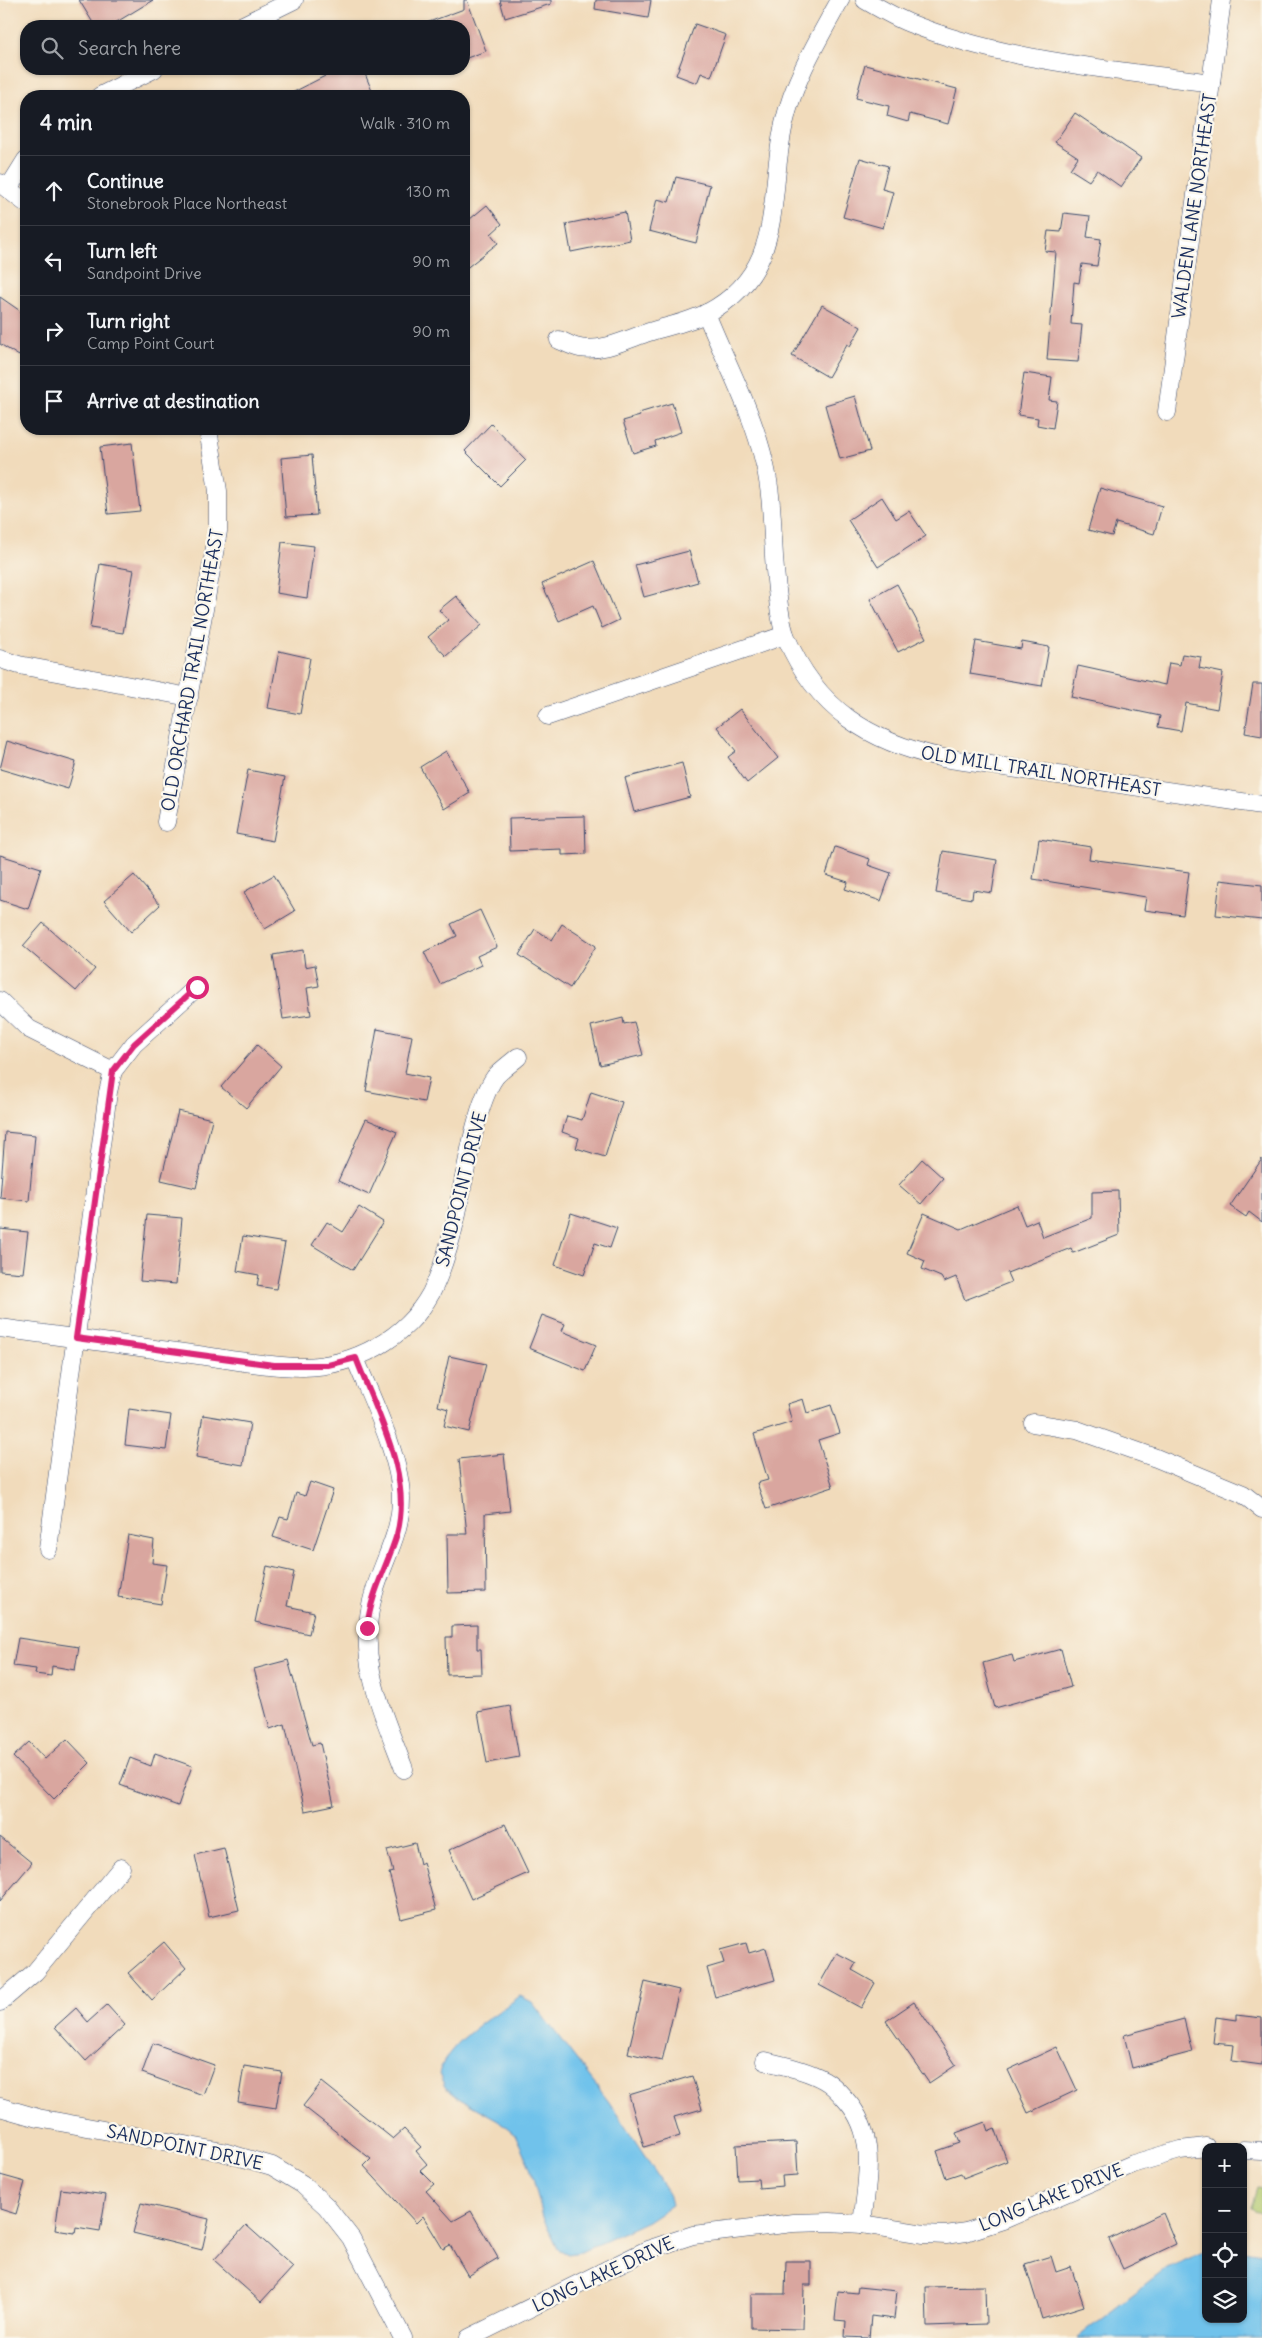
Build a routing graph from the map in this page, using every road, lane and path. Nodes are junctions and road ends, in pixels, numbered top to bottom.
1 (294, 0) edge
2 (840, 0) edge
3 (865, 0) edge
4 (1222, 0) edge
5 (253, 20) edge
6 (142, 75) edge
7 (1210, 83) junction
8 (112, 90) edge
9 (20, 167) edge
10 (4, 186) edge
11 (20, 198) edge
12 (706, 313) junction
13 (559, 340) dead end
14 (1167, 412) dead end
15 (209, 435) edge
16 (785, 636) junction
17 (0, 659) edge
18 (189, 697) junction
19 (548, 716) dead end
20 (1262, 804) edge
21 (166, 822) dead end
22 (197, 987) dead end
23 (0, 1001) edge
24 (518, 1057) dead end
25 (113, 1071) junction
26 (0, 1328) edge
27 (76, 1338) junction
28 (356, 1358) junction
29 (1033, 1423) dead end
30 (1262, 1509) edge
31 (48, 1548) dead end
32 (404, 1769) dead end
33 (121, 1868) dead end
34 (0, 2002) edge
35 (765, 2061) dead end
36 (0, 2107) edge
37 (1202, 2147) edge
38 (1247, 2150) edge
39 (1262, 2151) edge
40 (862, 2224) junction
41 (403, 2338) edge
42 (469, 2338) edge

1 - 5 street
2 - 12 street
3 - 7 street
4 - 7 street, WALDEN LANE NORTHEAST
6 - 8 street
7 - 14 street, WALDEN LANE NORTHEAST
9 - 10 street
10 - 11 street
12 - 13 street
12 - 16 street, OLD MILL TRAIL NORTHEAST
15 - 18 street, OLD ORCHARD TRAIL NORTHEAST
16 - 19 street
16 - 20 street, OLD MILL TRAIL NORTHEAST
17 - 18 street
18 - 21 street, OLD ORCHARD TRAIL NORTHEAST
22 - 25 street
23 - 25 street
24 - 28 street, SANDPOINT DRIVE
25 - 27 street
26 - 27 street, SANDPOINT DRIVE
27 - 28 street, SANDPOINT DRIVE
27 - 31 street
28 - 32 street
29 - 30 street
33 - 34 street
35 - 40 street
36 - 41 street, SANDPOINT DRIVE
37 - 40 street, LONG LAKE DRIVE
38 - 39 street
40 - 42 street, LONG LAKE DRIVE

